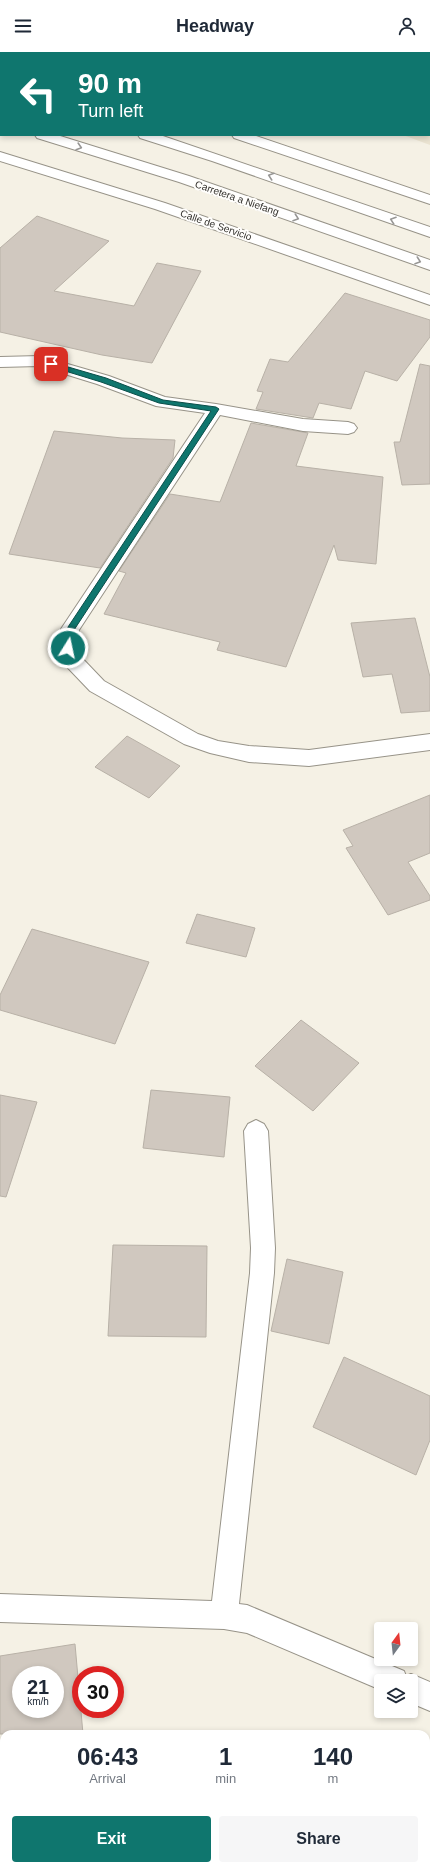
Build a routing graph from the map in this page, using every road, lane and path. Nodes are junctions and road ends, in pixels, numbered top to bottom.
1 (45, 136) edge
2 (148, 136) edge
3 (241, 136) edge
4 (0, 156) edge
5 (430, 200) edge
6 (430, 232) edge
7 (430, 265) edge
8 (430, 300) edge
9 (0, 362) edge
10 (216, 409) junction
11 (348, 428) dead end
12 (430, 742) edge
13 (256, 1131) dead end
14 (0, 1608) edge
15 (224, 1615) junction
16 (378, 1674) edge
17 (418, 1691) edge
18 (430, 1697) edge

1 -> 7 street, Carretera a Niefang
6 -> 2 street
3 - 5 street
4 - 8 street, Calle de Servicio
9 - 10 street
10 - 11 street
10 - 12 street
13 - 15 street
14 - 15 street
15 - 16 street
17 - 18 street

